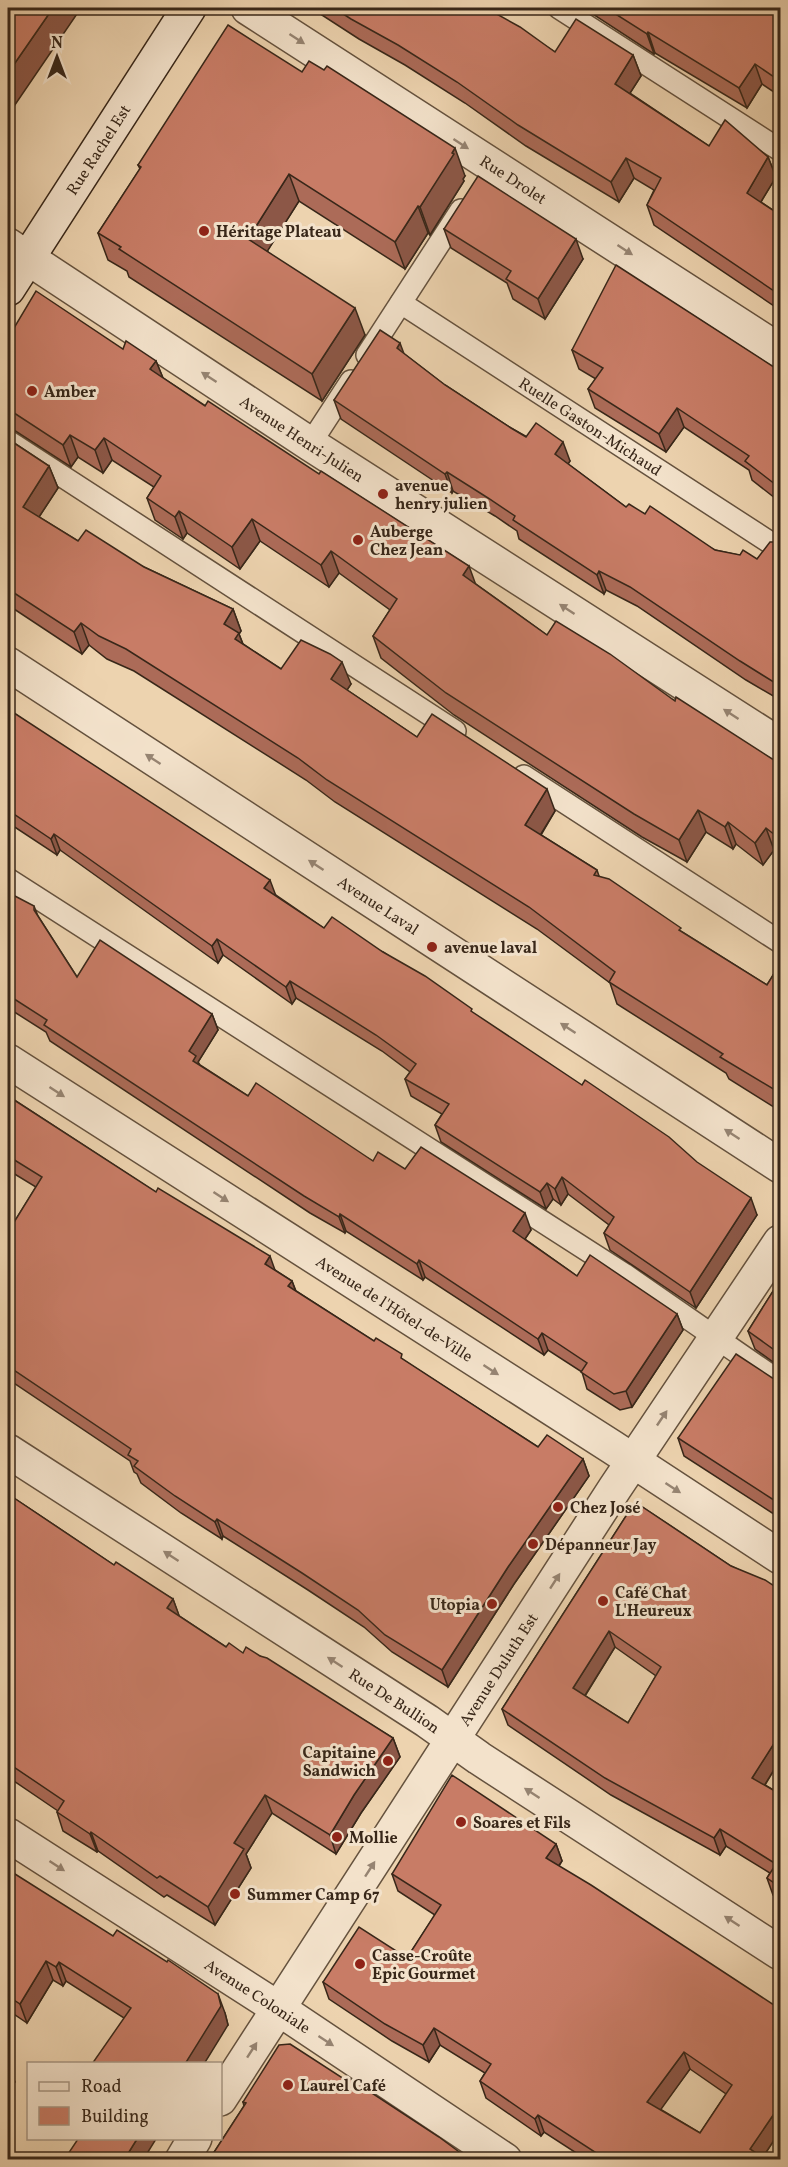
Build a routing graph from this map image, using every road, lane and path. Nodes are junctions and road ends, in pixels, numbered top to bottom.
1 (189, 8) edge
2 (248, 8) edge
3 (559, 8) edge
4 (780, 150) edge
5 (480, 180) junction
6 (17, 252) edge
7 (8, 289) edge
8 (401, 303) junction
9 (780, 351) edge
10 (8, 441) edge
11 (310, 444) junction
12 (780, 549) edge
13 (8, 664) edge
14 (469, 740) edge
15 (780, 745) edge
16 (509, 766) edge
17 (8, 879) edge
18 (780, 942) edge
19 (8, 1061) edge
20 (780, 1166) edge
21 (780, 1242) edge
22 (717, 1338) junction
23 (780, 1382) edge
24 (8, 1451) edge
25 (633, 1461) junction
26 (780, 1557) edge
27 (453, 1741) junction
28 (8, 1835) edge
29 (780, 1953) edge
30 (279, 2009) junction
31 (222, 2096) edge
32 (194, 2140) edge
33 (182, 2160) edge
34 (505, 2160) edge

1 - 6 street, Rue Rachel Est
2 -> 5 street, Rue Drolet
3 - 4 lane
5 - 8 lane
5 -> 9 street, Rue Drolet
6 - 7 street, Rue Rachel Est
11 -> 6 street, Avenue Henri-Julien
8 - 11 lane
8 - 12 lane, Ruelle Gaston-Michaud
10 - 14 lane
15 -> 11 street, Avenue Henri-Julien
20 -> 13 street, Avenue Laval
16 - 18 lane
17 - 22 lane
19 -> 25 street, Avenue de l'Hôtel-de-Ville
21 - 22 street, Avenue Duluth Est
22 - 23 lane
25 -> 22 street, Avenue Duluth Est
27 -> 24 street, Rue De Bullion
25 -> 26 street, Avenue de l'Hôtel-de-Ville
27 -> 25 street, Avenue Duluth Est
29 -> 27 street, Rue De Bullion
30 -> 27 street, Avenue Duluth Est
28 -> 30 street, Avenue Coloniale
31 -> 30 street, Avenue Duluth Est
30 -> 34 street, Avenue Coloniale
32 - 33 street

